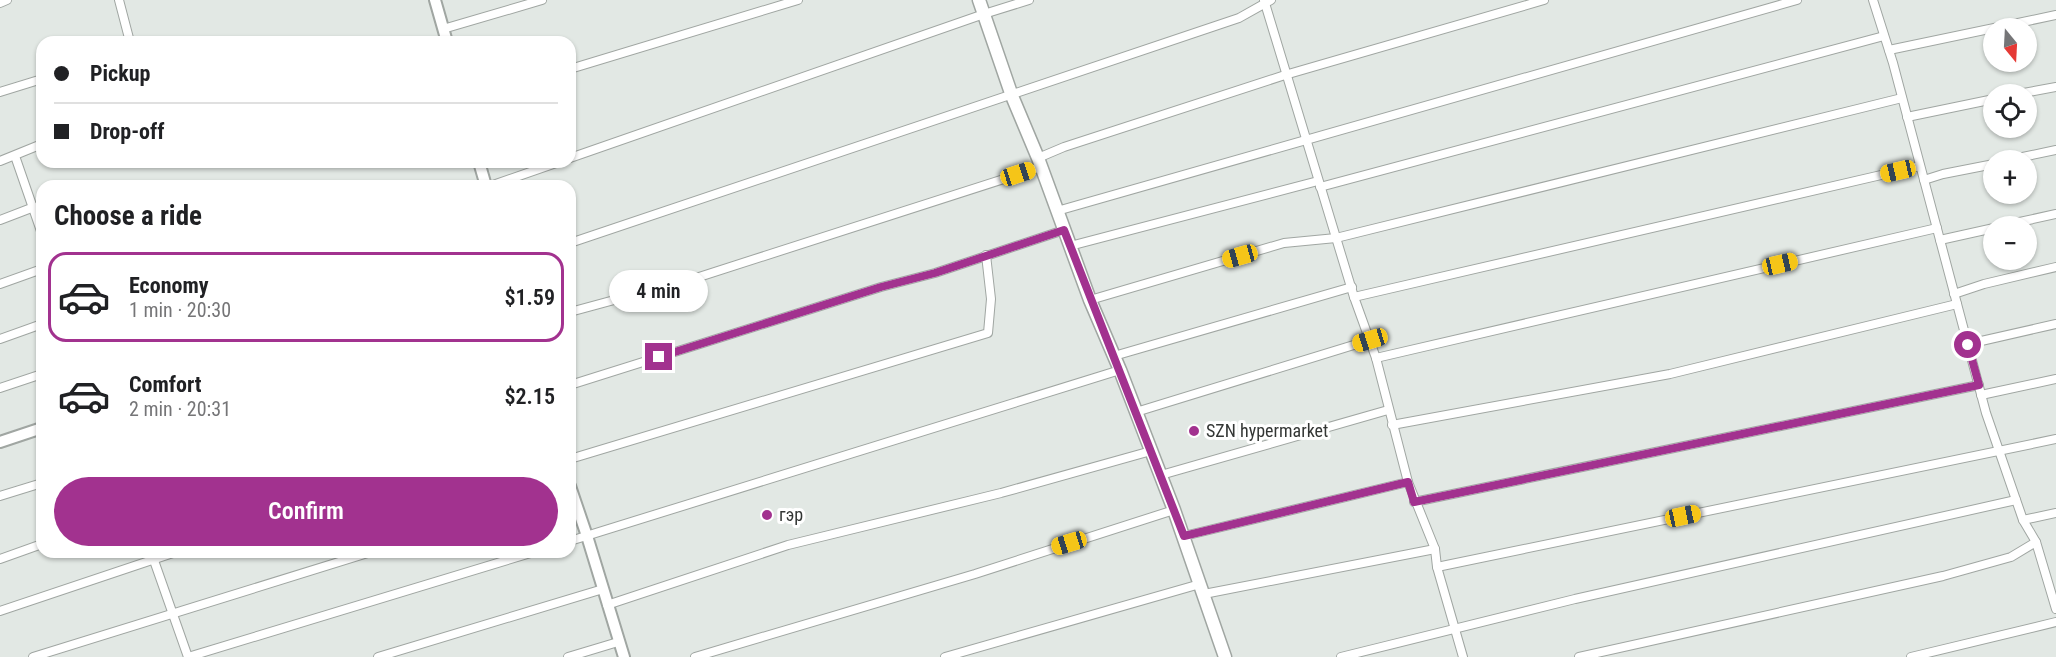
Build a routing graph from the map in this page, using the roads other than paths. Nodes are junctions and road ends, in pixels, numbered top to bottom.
1 (7, 0) edge
2 (119, 0) edge
3 (435, 0) edge
4 (542, 0) edge
5 (798, 0) edge
6 (979, 0) edge
7 (1029, 0) edge
8 (1544, 0) edge
9 (1797, 0) edge
10 (1873, 0) edge
11 (1266, 1) edge
12 (0, 3) edge
13 (984, 14) junction
14 (2056, 15) edge
15 (443, 29) junction
16 (128, 36) edge
17 (445, 36) edge
18 (1884, 36) junction
19 (1889, 50) junction
20 (576, 67) edge
21 (1285, 75) junction
22 (36, 81) edge
23 (2056, 87) edge
24 (2037, 90) edge
25 (0, 92) edge
26 (1012, 96) junction
27 (1902, 98) junction
28 (1983, 101) edge
29 (1907, 117) junction
30 (1305, 141) junction
31 (36, 147) edge
32 (2056, 150) edge
33 (2037, 154) edge
34 (15, 156) junction
35 (576, 156) edge
36 (0, 161) edge
37 (1039, 162) junction
38 (1920, 166) junction
39 (1983, 166) edge
40 (541, 168) edge
41 (506, 180) edge
42 (1924, 180) junction
43 (1319, 184) junction
44 (34, 207) junction
45 (1057, 211) junction
46 (36, 214) edge
47 (2056, 214) edge
48 (2037, 218) edge
49 (0, 220) edge
50 (1937, 228) junction
51 (1064, 230) junction
52 (1983, 230) edge
53 (1335, 238) junction
54 (1940, 240) junction
55 (576, 241) edge
56 (1070, 246) junction
57 (986, 255) junction
58 (2056, 267) edge
59 (36, 271) edge
60 (0, 284) edge
61 (1352, 287) junction
62 (1954, 294) junction
63 (1354, 297) junction
64 (1090, 300) junction
65 (1957, 304) junction
66 (576, 310) edge
67 (2056, 324) edge
68 (36, 326) edge
69 (0, 339) edge
70 (1370, 340) junction
71 (1968, 345) junction
72 (1114, 356) junction
73 (1376, 358) junction
74 (1120, 370) junction
75 (36, 376) edge
76 (2056, 379) edge
77 (576, 383) edge
78 (1979, 385) junction
79 (0, 388) edge
80 (1981, 395) junction
81 (1388, 410) junction
82 (1136, 412) junction
83 (1392, 425) junction
84 (36, 430) edge
85 (2056, 439) edge
86 (0, 442) edge
87 (1151, 451) junction
88 (1999, 452) junction
89 (576, 457) edge
90 (1161, 475) junction
91 (1408, 482) junction
92 (36, 485) edge
93 (0, 496) edge
94 (2016, 501) junction
95 (1414, 502) junction
96 (576, 504) edge
97 (1174, 510) junction
98 (2056, 513) edge
99 (2023, 520) junction
100 (587, 536) junction
101 (1184, 536) junction
102 (576, 539) edge
103 (2037, 542) junction
104 (36, 546) edge
105 (1434, 549) junction
106 (146, 558) edge
107 (153, 558) edge
108 (351, 558) edge
109 (514, 558) edge
110 (0, 559) edge
111 (1437, 567) junction
112 (603, 589) junction
113 (1202, 589) junction
114 (607, 605) junction
115 (2056, 609) edge
116 (0, 611) edge
117 (171, 613) junction
118 (2056, 622) edge
119 (1456, 629) junction
120 (618, 642) junction
121 (33, 657) edge
122 (188, 657) edge
123 (378, 657) edge
124 (568, 657) edge
125 (624, 657) edge
126 (695, 657) edge
127 (945, 657) edge
128 (1225, 657) edge
129 (1341, 657) edge
130 (1463, 657) edge
131 (1579, 657) edge
132 (1911, 657) edge

1 - 12 street
2 - 16 street
3 - 15 main road
4 - 15 street
5 - 20 street
6 - 13 main road
7 - 13 street
8 - 21 street
9 - 30 street
10 - 18 street
11 - 21 street
11 - 26 street
13 - 26 main road
13 - 35 street
14 - 19 street
15 - 17 main road
18 - 19 street
18 - 43 street
19 - 27 street
21 - 30 street
21 - 37 street
22 - 25 street
23 - 24 street
26 - 37 main road
26 - 55 street
27 - 29 street
27 - 53 street
28 - 29 street
29 - 38 street
30 - 43 street
30 - 45 street
31 - 34 street
32 - 33 street
34 - 36 street
34 - 44 street
37 - 45 main road
37 - 66 street
38 - 42 street
38 - 63 street
39 - 42 street
40 - 41 street
42 - 50 street
43 - 53 street
43 - 56 street
44 - 46 street
44 - 49 street
45 - 51 main road
47 - 48 street
50 - 54 street
50 - 73 street
51 - 56 main road
51 - 57 street
52 - 54 street
53 - 61 street
53 - 64 street
54 - 62 street
56 - 64 main road
57 - 77 street
57 - 89 street
58 - 62 street
59 - 60 street
61 - 63 street
61 - 72 street
62 - 65 street
63 - 70 street
64 - 72 main road
65 - 71 street
65 - 83 street
67 - 71 street
68 - 69 street
70 - 73 street
70 - 82 street
71 - 78 street
72 - 74 main road
73 - 81 street
74 - 82 main road
74 - 100 street
75 - 79 street
76 - 80 street
78 - 80 street
78 - 95 street
80 - 88 street
81 - 83 street
81 - 90 street
82 - 87 main road
83 - 91 street
84 - 86 main road
85 - 88 street
87 - 90 main road
87 - 114 street
88 - 94 street
88 - 111 street
90 - 97 main road
91 - 95 street
91 - 101 street
92 - 93 street
94 - 99 street
94 - 119 street
95 - 105 street
96 - 100 main road
97 - 101 main road
97 - 126 street
98 - 99 street
99 - 103 street
100 - 102 street
100 - 112 main road
101 - 113 main road
103 - 115 street
103 - 131 street
104 - 110 street
105 - 111 street
105 - 113 street
106 - 116 street
107 - 117 street
108 - 117 street
109 - 122 street
111 - 119 street
112 - 114 main road
112 - 123 street
113 - 127 street
113 - 128 main road
114 - 120 main road
117 - 121 street
117 - 122 street
118 - 132 street
119 - 129 street
119 - 130 street
120 - 124 street
120 - 125 main road

